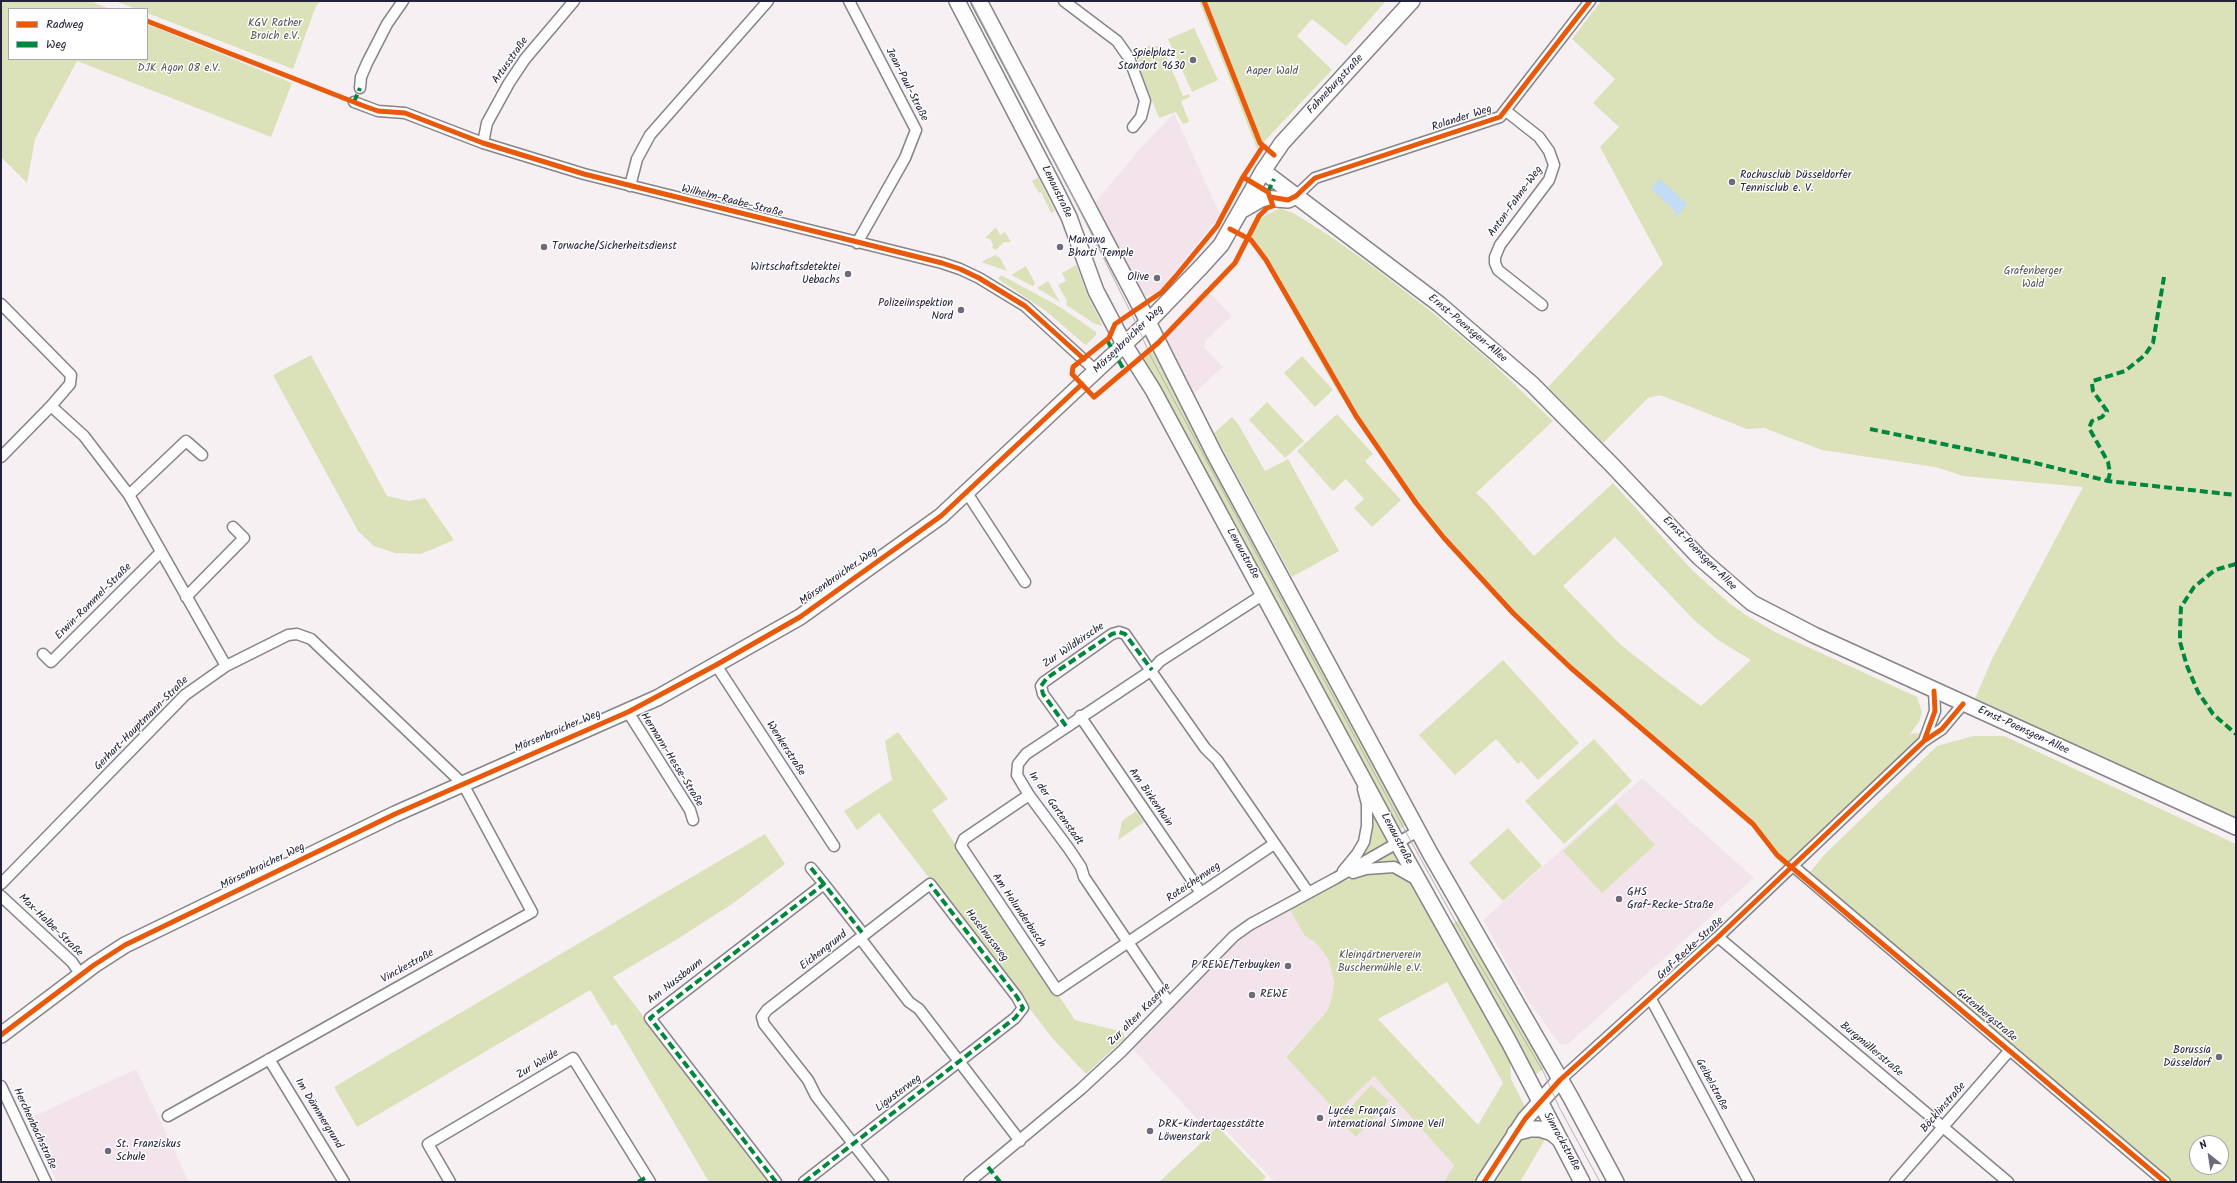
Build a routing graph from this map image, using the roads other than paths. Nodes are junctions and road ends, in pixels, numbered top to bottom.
1 (402, 1) edge
2 (574, 1) edge
3 (768, 1) edge
4 (849, 1) edge
5 (957, 1) edge
6 (979, 1) edge
7 (1064, 1) edge
8 (1412, 1) edge
9 (1590, 1) edge
10 (360, 88) dead end
11 (354, 102) dead end
12 (1506, 111) junction
13 (1133, 127) dead end
14 (483, 143) junction
15 (1263, 171) junction
16 (630, 186) junction
17 (1296, 196) junction
18 (1243, 209) junction
19 (857, 242) junction
20 (1, 304) edge
21 (1542, 305) dead end
22 (1148, 322) junction
23 (1124, 344) junction
24 (1096, 371) junction
25 (51, 406) junction
26 (202, 455) dead end
27 (1, 458) edge
28 (967, 493) junction
29 (129, 495) junction
30 (233, 527) dead end
31 (161, 552) junction
32 (1025, 582) dead end
33 (1264, 594) junction
34 (186, 596) junction
35 (43, 654) dead end
36 (716, 665) junction
37 (226, 666) junction
38 (1152, 670) junction
39 (1934, 691) junction
40 (1963, 704) junction
41 (628, 712) junction
42 (1080, 716) junction
43 (1066, 726) junction
44 (1924, 741) junction
45 (1358, 768) junction
46 (463, 784) junction
47 (1029, 795) junction
48 (693, 820) dead end
49 (2236, 827) edge
50 (1418, 830) junction
51 (1397, 842) junction
52 (1274, 844) junction
53 (834, 846) dead end
54 (1793, 866) junction
55 (811, 868) dead end
56 (1336, 878) junction
57 (1420, 882) junction
58 (1, 884) edge
59 (824, 884) junction
60 (1308, 892) junction
61 (1201, 893) junction
62 (1, 896) edge
63 (862, 936) junction
64 (1718, 938) junction
65 (1128, 942) junction
66 (81, 975) junction
67 (1651, 999) junction
68 (1169, 1003) junction
69 (1, 1035) edge
70 (2010, 1050) junction
71 (269, 1060) junction
72 (960, 1063) junction
73 (1560, 1080) junction
74 (1, 1086) edge
75 (1544, 1098) junction
76 (1579, 1115) junction
77 (168, 1116) dead end
78 (1944, 1127) junction
79 (1515, 1133) junction
80 (1560, 1140) junction
81 (1020, 1141) junction
82 (853, 1144) junction
83 (645, 1180) edge
84 (46, 1182) edge
85 (344, 1182) edge
86 (450, 1182) edge
87 (776, 1182) edge
88 (804, 1182) edge
89 (883, 1182) edge
90 (969, 1182) edge
91 (1484, 1182) edge
92 (1582, 1182) edge
93 (1616, 1182) edge
94 (1749, 1182) edge
95 (1895, 1182) edge
96 (2008, 1182) edge
97 (2165, 1182) edge

1 - 10 street
2 - 14 street, Artusstraße
3 - 16 street
4 - 19 street, Jean-Paul-Straße
5 - 23 street, Lenaustraße
6 - 22 street, Lenaustraße
7 - 13 street
8 - 15 street, Fahneburgstraße
9 - 12 street, Rolander Weg
11 - 14 street, Wilhelm-Raabe-Straße
12 - 17 street, Rolander Weg
12 - 21 street, Anton-Fahne-Weg
14 - 16 street, Wilhelm-Raabe-Straße
15 - 17 street, Ernst-Poensgen-Allee
15 - 18 street, Mörsenbroicher Weg
16 - 19 street, Wilhelm-Raabe-Straße
17 - 18 street, Mörsenbroicher Weg
17 - 39 street, Ernst-Poensgen-Allee
18 - 22 street, Mörsenbroicher Weg
19 - 24 street, Wilhelm-Raabe-Straße
20 - 25 street
22 - 23 street, Mörsenbroicher Weg
22 - 50 street, Lenaustraße
23 - 24 street, Mörsenbroicher Weg
23 - 33 street, Lenaustraße
24 - 28 street, Mörsenbroicher Weg
25 - 27 street
25 - 29 street
26 - 29 street
28 - 32 street
28 - 36 street, Mörsenbroicher Weg
29 - 31 street
30 - 34 street
31 - 34 street
31 - 35 street, Erwin-Rommel-Straße
33 - 38 street, In der Gartenstadt
33 - 45 street, Lenaustraße
34 - 37 street
36 - 41 street, Mörsenbroicher Weg
36 - 53 street, Wenkerstraße
37 - 46 street, Gerhart-Hauptmann-Straße
37 - 58 street, Gerhart-Hauptmann-Straße
38 - 42 street, In der Gartenstadt
38 - 43 street, Zur Wildkirsche
38 - 52 street
39 - 40 street, Ernst-Poensgen-Allee
39 - 44 street, Graf-Recke-Straße
40 - 44 street, Graf-Recke-Straße
40 - 49 street, Ernst-Poensgen-Allee
41 - 46 street, Mörsenbroicher Weg
41 - 48 street, Hermann-Hesse-Straße
42 - 43 street, In der Gartenstadt
42 - 61 street, Am Birkenhain
43 - 47 street, In der Gartenstadt
44 - 54 street, Graf-Recke-Straße
45 - 51 street, Lenaustraße
45 - 56 street, Zur alten Kaserne
46 - 66 street, Mörsenbroicher Weg
46 - 71 street, Vinckestraße
47 - 65 street, In der Gartenstadt
47 - 65 street, Am Holunderbusch
50 - 51 street, Zur alten Kaserne
50 - 73 street, Lenaustraße
51 - 56 street, Zur alten Kaserne
51 - 57 street, Lenaustraße
52 - 60 street
52 - 61 street, Roteichenweg
54 - 64 street, Graf-Recke-Straße
54 - 70 street, Gutenbergstraße
55 - 59 street
56 - 57 street, Zur alten Kaserne
56 - 60 street, Zur alten Kaserne
57 - 75 street, Lenaustraße
59 - 63 street
59 - 87 street, Am Nussbaum
60 - 68 street, Zur alten Kaserne
61 - 65 street, Roteichenweg
62 - 66 street, Max-Halbe-Straße
63 - 72 street, Eichengrund
63 - 72 street, Haselnussweg
63 - 82 street, Eichengrund
64 - 67 street, Graf-Recke-Straße
64 - 78 street, Burgmüllerstraße
65 - 68 street, In der Gartenstadt
66 - 69 street, Mörsenbroicher Weg
67 - 73 street, Graf-Recke-Straße
67 - 94 street, Geibelstraße
68 - 81 street, Zur alten Kaserne
70 - 78 street, Böcklinstraße
70 - 97 street, Gutenbergstraße
71 - 77 street, Vinckestraße
71 - 85 street, Im Dämmergrund
72 - 81 street, Eichengrund
72 - 82 street, Ligusterweg
73 - 75 street, Graf-Recke-Straße
73 - 76 street
74 - 84 street, Herchenbachstraße
75 - 76 street
75 - 79 street, Graf-Recke-Straße
75 - 80 street, Simrockstraße
76 - 93 street
78 - 95 street, Böcklinstraße
78 - 96 street, Burgmüllerstraße
79 - 80 street
79 - 91 street, Graf-Recke-Straße
80 - 92 street, Simrockstraße
81 - 90 street, Zur alten Kaserne
82 - 88 street
82 - 89 street, Eichengrund
83 - 86 street, Zur Weide

